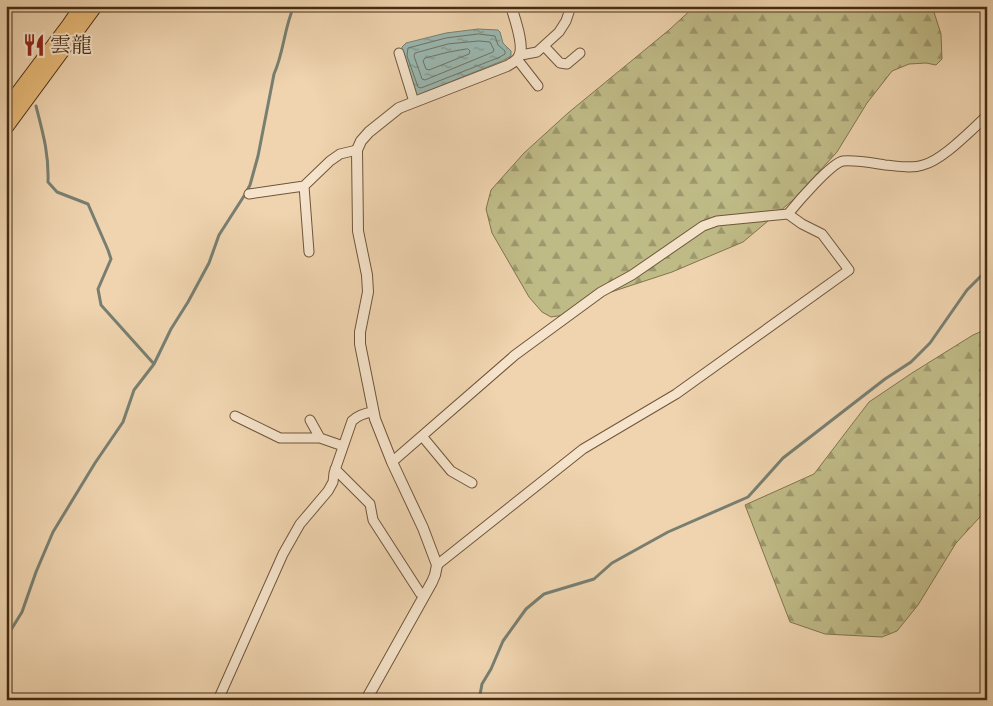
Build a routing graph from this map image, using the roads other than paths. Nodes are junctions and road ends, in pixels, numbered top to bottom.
1 (82, 6) edge
2 (95, 6) edge
3 (511, 6) edge
4 (571, 6) edge
5 (544, 46) junction
6 (399, 53) dead end
7 (580, 53) dead end
8 (519, 57) junction
9 (538, 86) dead end
10 (414, 102) junction
11 (6, 109) edge
12 (987, 116) edge
13 (6, 127) edge
14 (357, 150) junction
15 (304, 186) junction
16 (249, 194) dead end
17 (788, 214) junction
18 (309, 252) dead end
19 (373, 412) junction
20 (235, 416) dead end
21 (310, 420) dead end
22 (422, 436) junction
23 (320, 438) junction
24 (343, 446) junction
25 (392, 462) junction
26 (335, 469) junction
27 (472, 484) dead end
28 (437, 565) junction
29 (424, 596) junction
30 (218, 700) edge
31 (366, 700) edge

1 - 11 highway
2 - 13 highway
3 - 8 street
4 - 5 street
5 - 7 street
5 - 8 street
6 - 10 street
8 - 9 street
8 - 10 street
10 - 14 street
12 - 17 street
14 - 15 street
14 - 19 street
15 - 16 street
15 - 18 street
17 - 22 street
17 - 28 street
19 - 24 street
19 - 25 street
20 - 23 street
21 - 23 street
22 - 25 street
22 - 27 street
23 - 24 street
24 - 26 street
25 - 28 street
26 - 29 street
26 - 30 street
28 - 29 street
29 - 31 street

